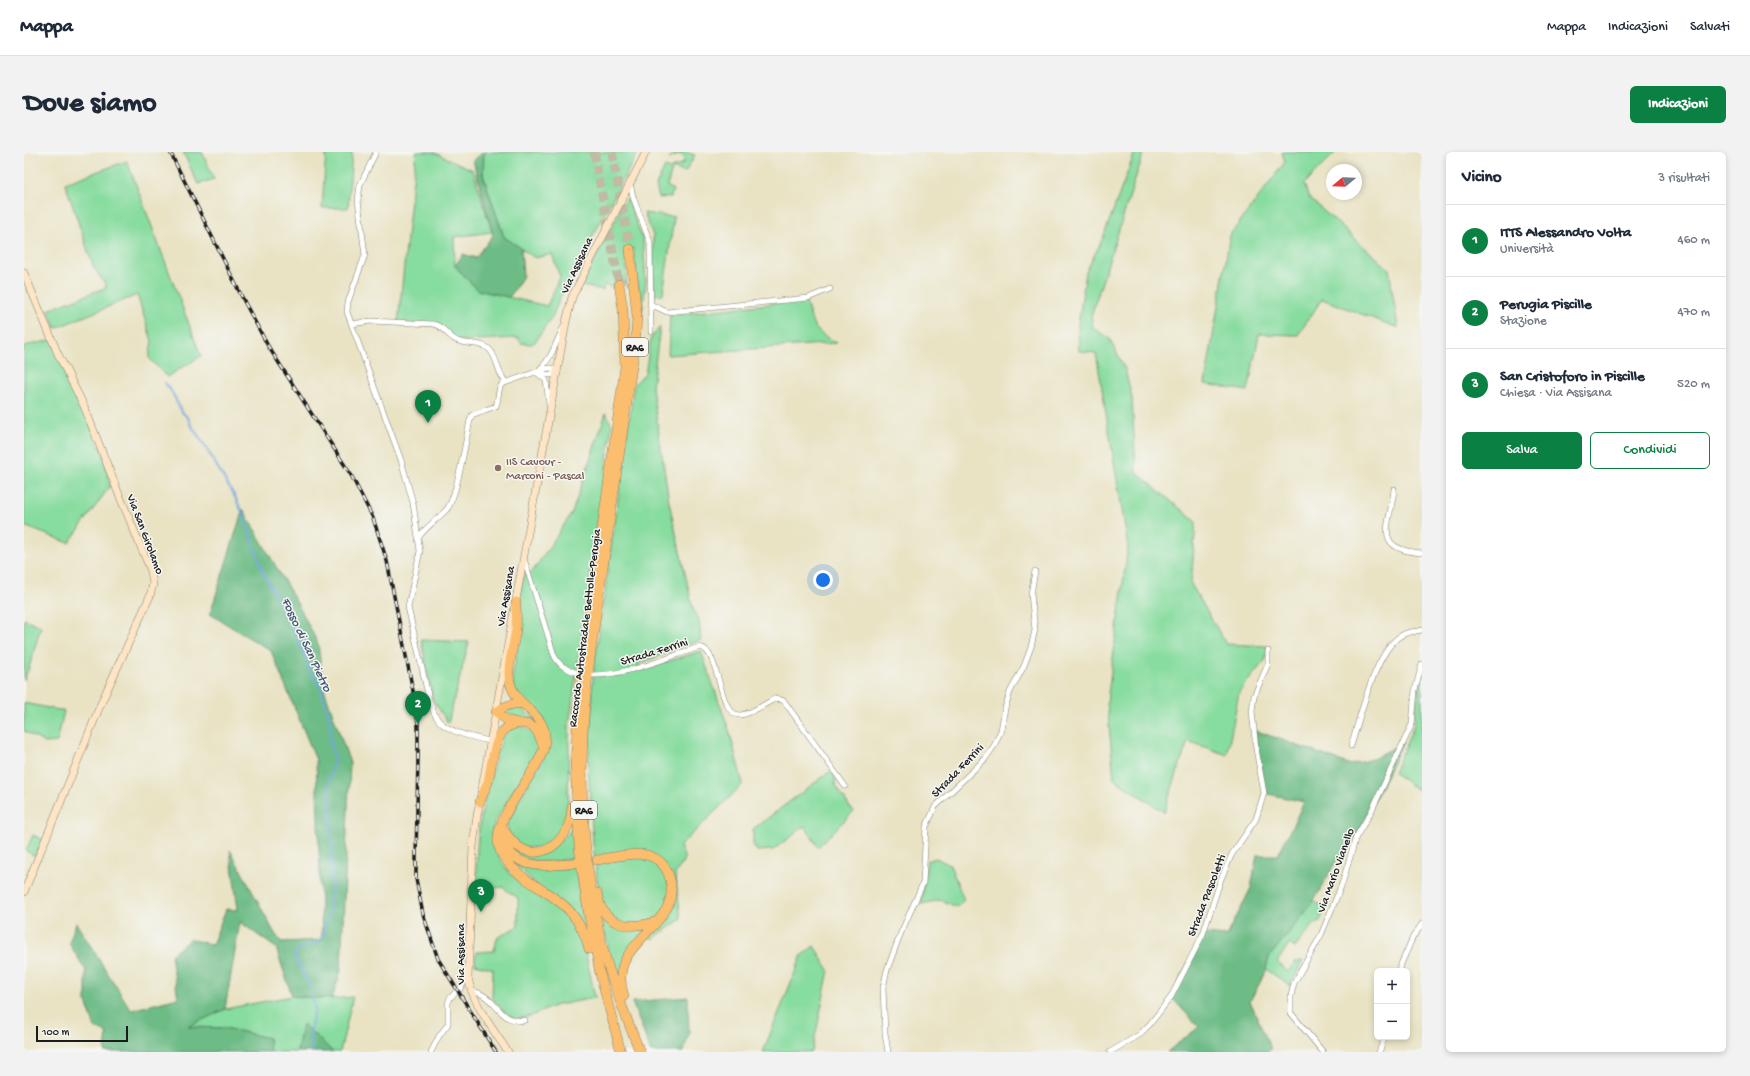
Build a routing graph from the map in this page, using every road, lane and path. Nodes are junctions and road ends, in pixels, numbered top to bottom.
1 (376, 152) edge
2 (646, 152) edge
3 (630, 182) junction
4 (630, 249) tunnel mouth
5 (24, 273) edge
6 (619, 284) tunnel mouth
7 (830, 289) dead end
8 (650, 304) junction
9 (566, 322) junction
10 (352, 324) junction
11 (651, 332) dead end
12 (536, 372) junction
13 (557, 373) junction
14 (506, 382) junction
15 (548, 423) junction
16 (618, 443) junction
17 (1394, 489) dead end
18 (419, 537) junction
19 (1422, 553) edge
20 (524, 556) junction
21 (601, 561) junction
22 (1035, 571) dead end
23 (516, 602) junction
24 (1422, 630) edge
25 (1268, 650) dead end
26 (1422, 664) edge
27 (578, 673) dead end
28 (593, 674) dead end
29 (524, 704) junction
30 (496, 712) junction
31 (577, 713) junction
32 (518, 723) junction
33 (490, 741) junction
34 (1351, 746) dead end
35 (544, 747) junction
36 (845, 786) dead end
37 (480, 802) junction
38 (584, 809) junction
39 (503, 823) junction
40 (597, 860) dead end
41 (575, 863) dead end
42 (24, 892) edge
43 (655, 922) junction
44 (1422, 924) edge
45 (469, 968) junction
46 (1399, 968) edge
47 (471, 991) junction
48 (525, 1020) dead end
49 (1384, 1040) edge
50 (618, 1042) junction
51 (431, 1052) edge
52 (508, 1052) edge
53 (621, 1052) edge
54 (640, 1052) edge
55 (645, 1052) edge
56 (888, 1052) edge
57 (1110, 1052) edge
58 (1323, 1052) edge
59 (1379, 1052) edge

1 - 10 street
2 - 3 main road, Via Assisana
3 - 8 street
3 - 9 main road, Via Assisana
4 - 16 highway, RA6
5 - 42 main road, Via San Girolamo
6 - 16 highway, RA6
7 - 8 street
8 - 11 street
9 - 12 street
9 - 13 main road, Via Assisana
10 - 14 street
10 - 18 street
12 - 13 street
12 - 14 street
12 - 15 street
13 - 15 main road, Via Assisana
14 - 18 street
15 - 20 main road, Via Assisana
16 - 21 highway, RA6
17 - 19 street
18 - 33 street
20 - 23 main road, Via Assisana
20 - 27 street
21 - 31 highway, RA6
21 - 38 highway, Raccordo Autostradale Bettolle-Perugia / RA6
22 - 56 street, Strada Ferrini
23 - 29 highway
23 - 30 main road, Via Assisana
24 - 34 street
25 - 57 street, Strada Pascoletti
26 - 58 street, Via Mario Vianello
28 - 36 street, Strada Ferrini
29 - 30 highway
29 - 35 highway
30 - 32 highway
30 - 33 main road, Via Assisana
31 - 39 highway
31 - 50 highway, RA6
32 - 35 highway
32 - 37 highway
33 - 37 main road, Via Assisana
35 - 39 highway
37 - 45 main road, Via Assisana
38 - 43 highway
38 - 54 highway, Raccordo Autostradale Bettolle-Perugia / RA6
39 - 41 highway
39 - 50 highway
40 - 43 highway
43 - 55 highway
44 - 46 street
45 - 47 main road, Via Assisana
45 - 51 street
47 - 48 street
47 - 52 main road, Via Assisana
49 - 59 street
50 - 53 highway, RA6

